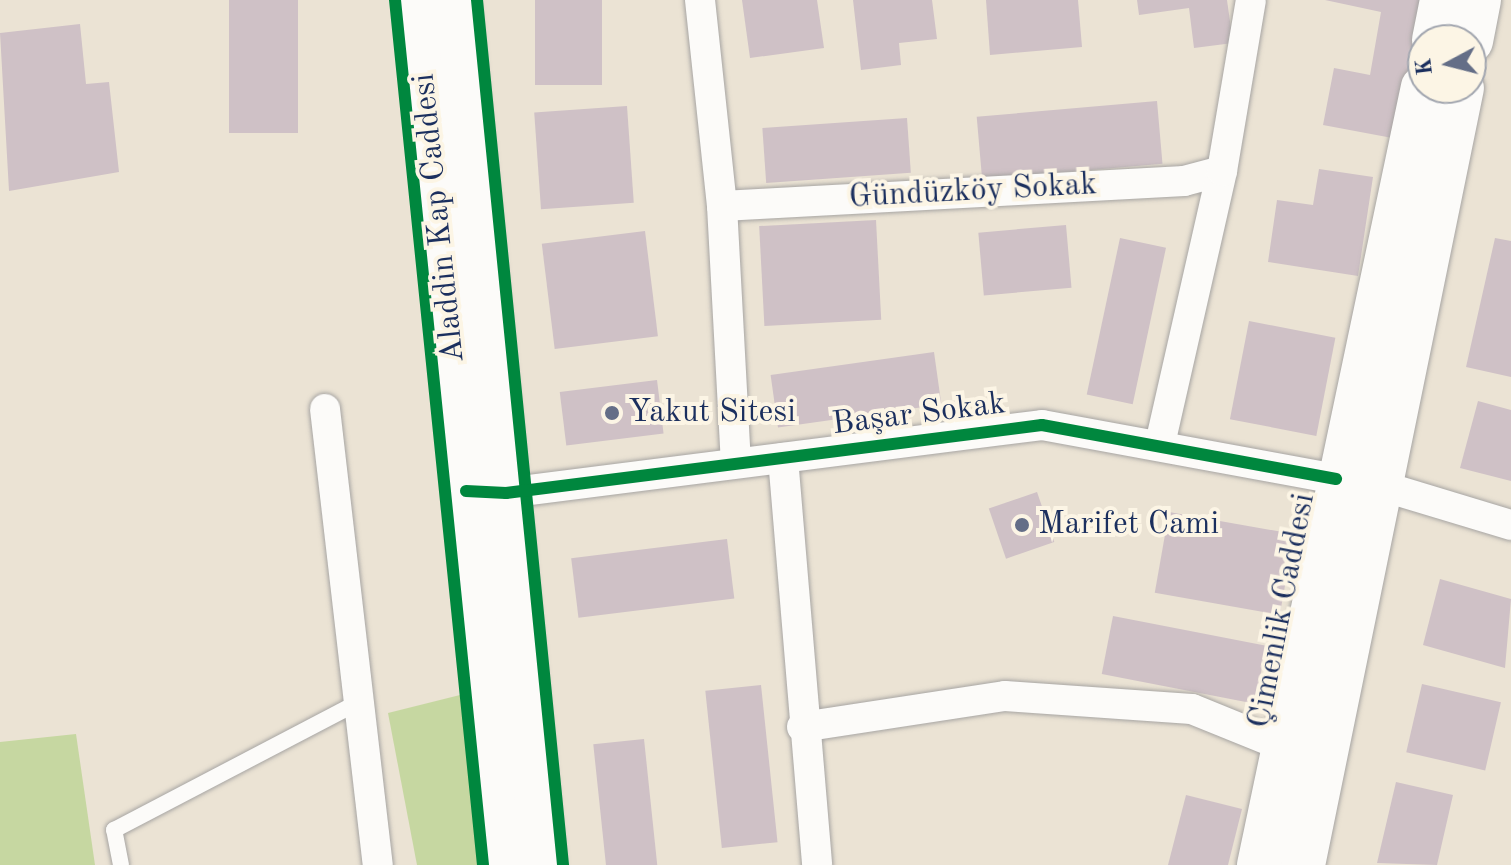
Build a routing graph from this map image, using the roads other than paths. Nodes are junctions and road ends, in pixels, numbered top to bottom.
1 (419, 0) edge
2 (457, 0) edge
3 (700, 0) edge
4 (1251, 0) edge
5 (1442, 0) edge
6 (1479, 0) edge
7 (1437, 24) edge
8 (1474, 24) edge
9 (1419, 104) edge
10 (1459, 104) edge
11 (1222, 171) junction
12 (722, 206) junction
13 (325, 409) dead end
14 (1160, 444) junction
15 (783, 458) junction
16 (736, 462) junction
17 (1336, 479) junction
18 (1385, 487) junction
19 (486, 492) junction
20 (1511, 525) edge
21 (359, 702) junction
22 (802, 727) junction
23 (1283, 746) junction
24 (121, 865) edge
25 (378, 865) edge
26 (505, 865) edge
27 (543, 865) edge
28 (817, 865) edge
29 (1259, 865) edge
30 (1303, 865) edge

1 - 19 street, Aladdin Kap Caddesi
2 - 19 street, Aladdin Kap Caddesi
3 - 12 street
4 - 11 street
5 - 7 street
6 - 8 street
9 - 17 street, Çimenlik Caddesi
10 - 18 street
11 - 12 street, Gündüzköy Sokak
11 - 14 street
12 - 16 street
13 - 21 street
14 - 15 street, Başar Sokak
14 - 17 street, Başar Sokak
15 - 16 street, Başar Sokak
15 - 22 street
16 - 19 street, Başar Sokak
17 - 23 street, Çimenlik Caddesi
18 - 20 street
18 - 30 street
19 - 26 street, Aladdin Kap Caddesi
19 - 27 street, Aladdin Kap Caddesi
21 - 24 lane
21 - 25 street
22 - 23 street
22 - 28 street
23 - 29 street, Çimenlik Caddesi

